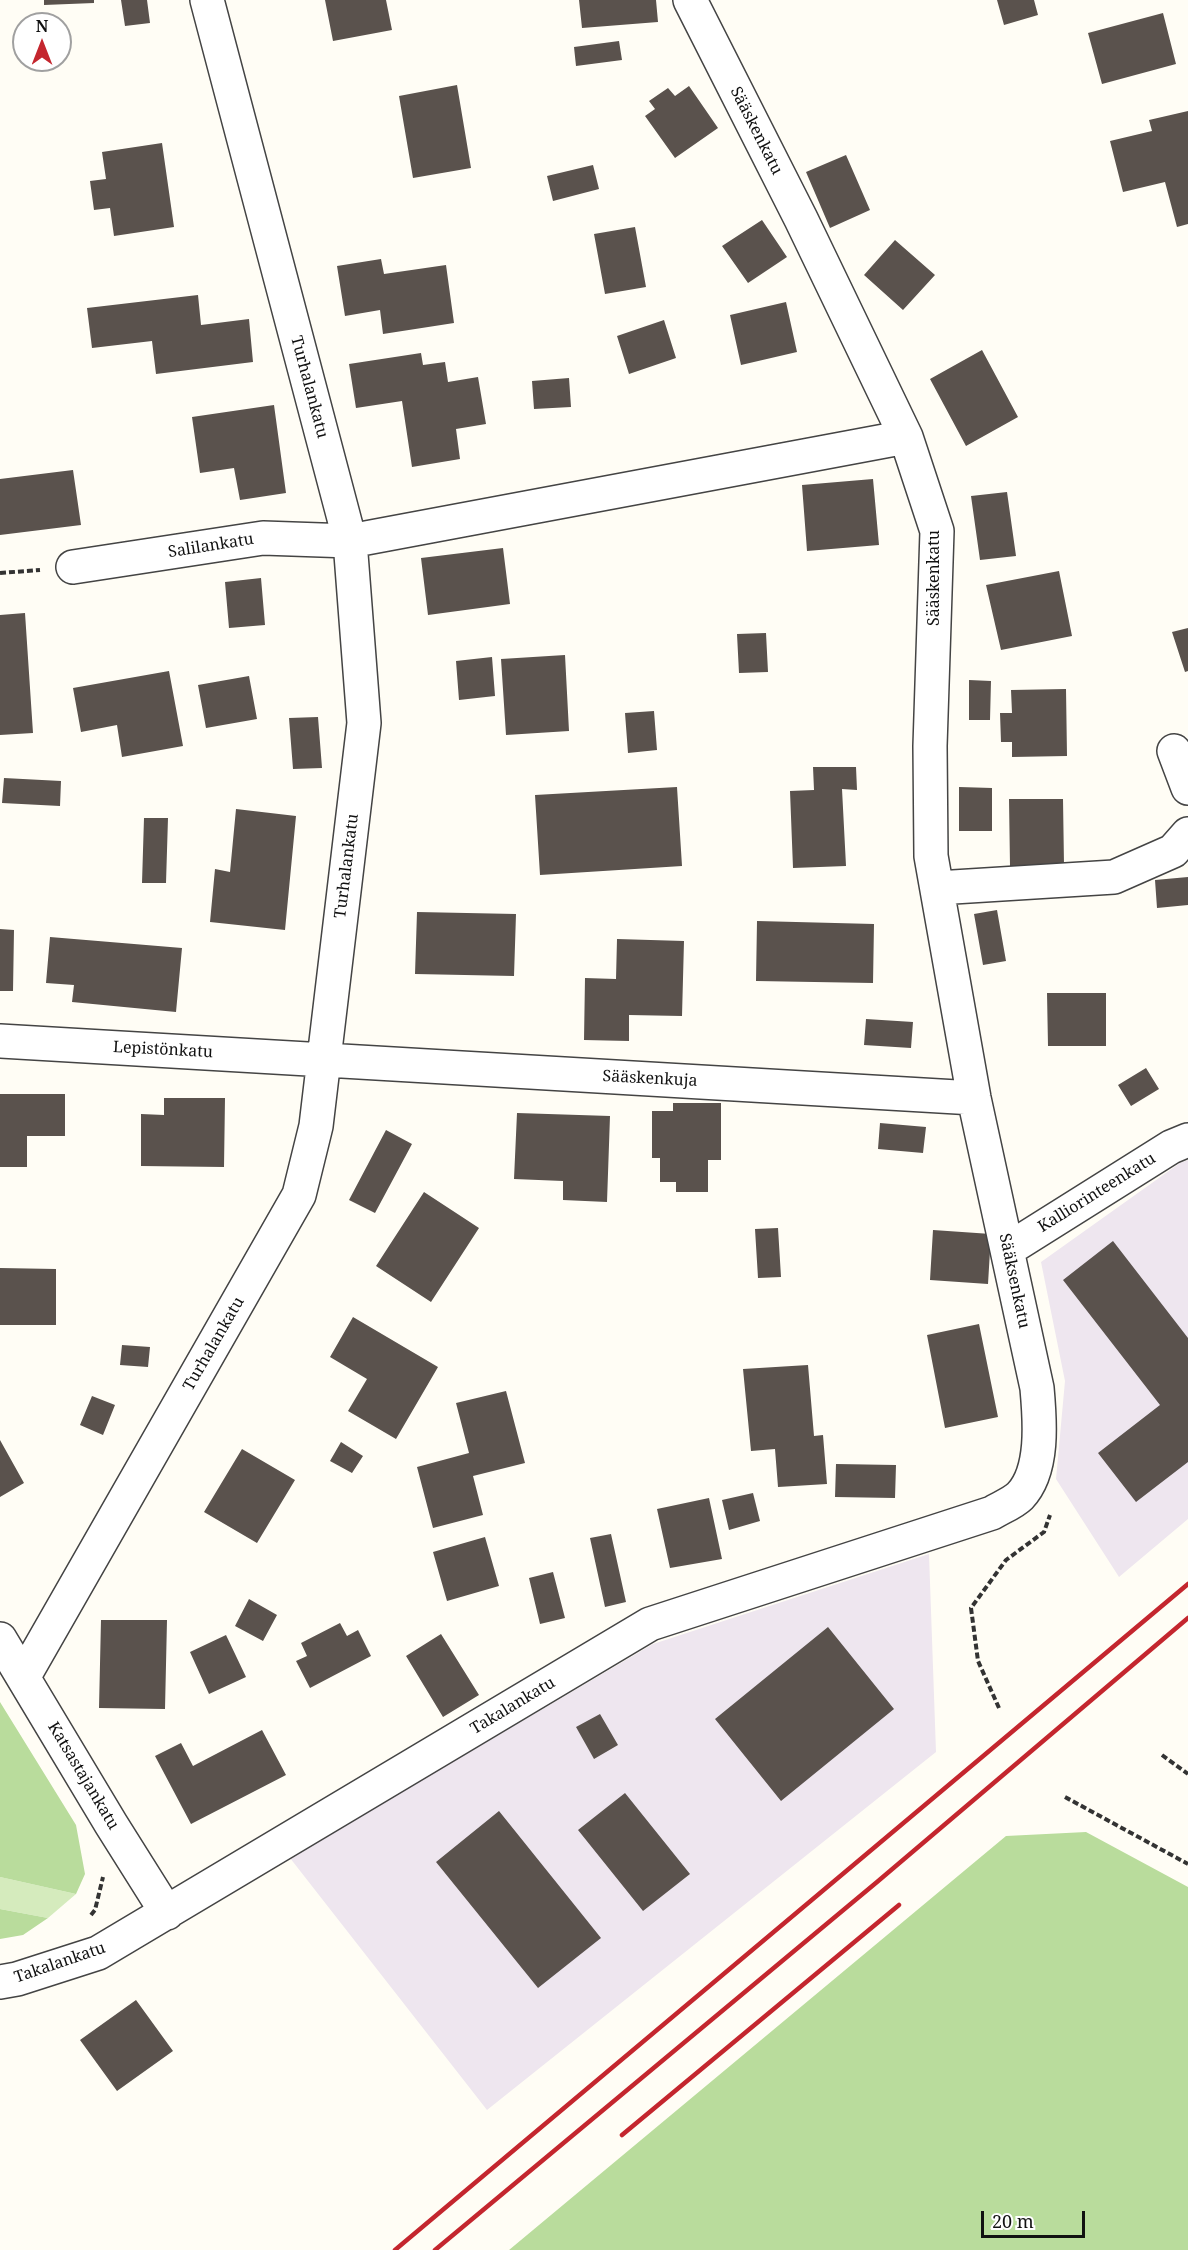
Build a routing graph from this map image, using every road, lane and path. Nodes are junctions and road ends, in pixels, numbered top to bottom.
1 (207, 0) edge
2 (690, 0) edge
3 (906, 437) junction
4 (350, 541) junction
5 (73, 567) dead end
6 (1174, 751) dead end
7 (1188, 788) edge
8 (1188, 834) edge
9 (937, 888) junction
10 (0, 1041) edge
11 (325, 1059) junction
12 (974, 1098) junction
13 (1188, 1140) edge
14 (1007, 1250) junction
15 (1037, 1467) junction
16 (0, 1639) edge
17 (24, 1676) junction
18 (999, 1708) dead end
19 (1162, 1755) dead end
20 (1188, 1774) edge
21 (1065, 1797) dead end
22 (111, 1824) junction
23 (1188, 1864) edge
24 (167, 1913) junction
25 (87, 1920) dead end
26 (0, 1982) edge

1 - 4 street, Turhalankatu
2 - 3 street, Sääskenkatu
3 - 4 street, Salilankatu
3 - 9 street, Sääskenkatu
4 - 5 street, Salilankatu
4 - 11 street, Turhalankatu
6 - 7 street
8 - 9 street
9 - 12 street, Sääskenkatu
10 - 11 street, Lepistönkatu
11 - 12 street, Sääskenkuja
11 - 17 street, Turhalankatu
12 - 14 street, Sääksenkatu
13 - 14 street, Kalliorinteenkatu
14 - 15 street, Sääksenkatu
15 - 18 path
15 - 24 street, Takalankatu
16 - 17 street, Katsastajankatu
17 - 22 street, Katsastajankatu
19 - 20 path
21 - 23 path
22 - 24 street, Katsastajankatu
22 - 25 path
24 - 26 street, Takalankatu

